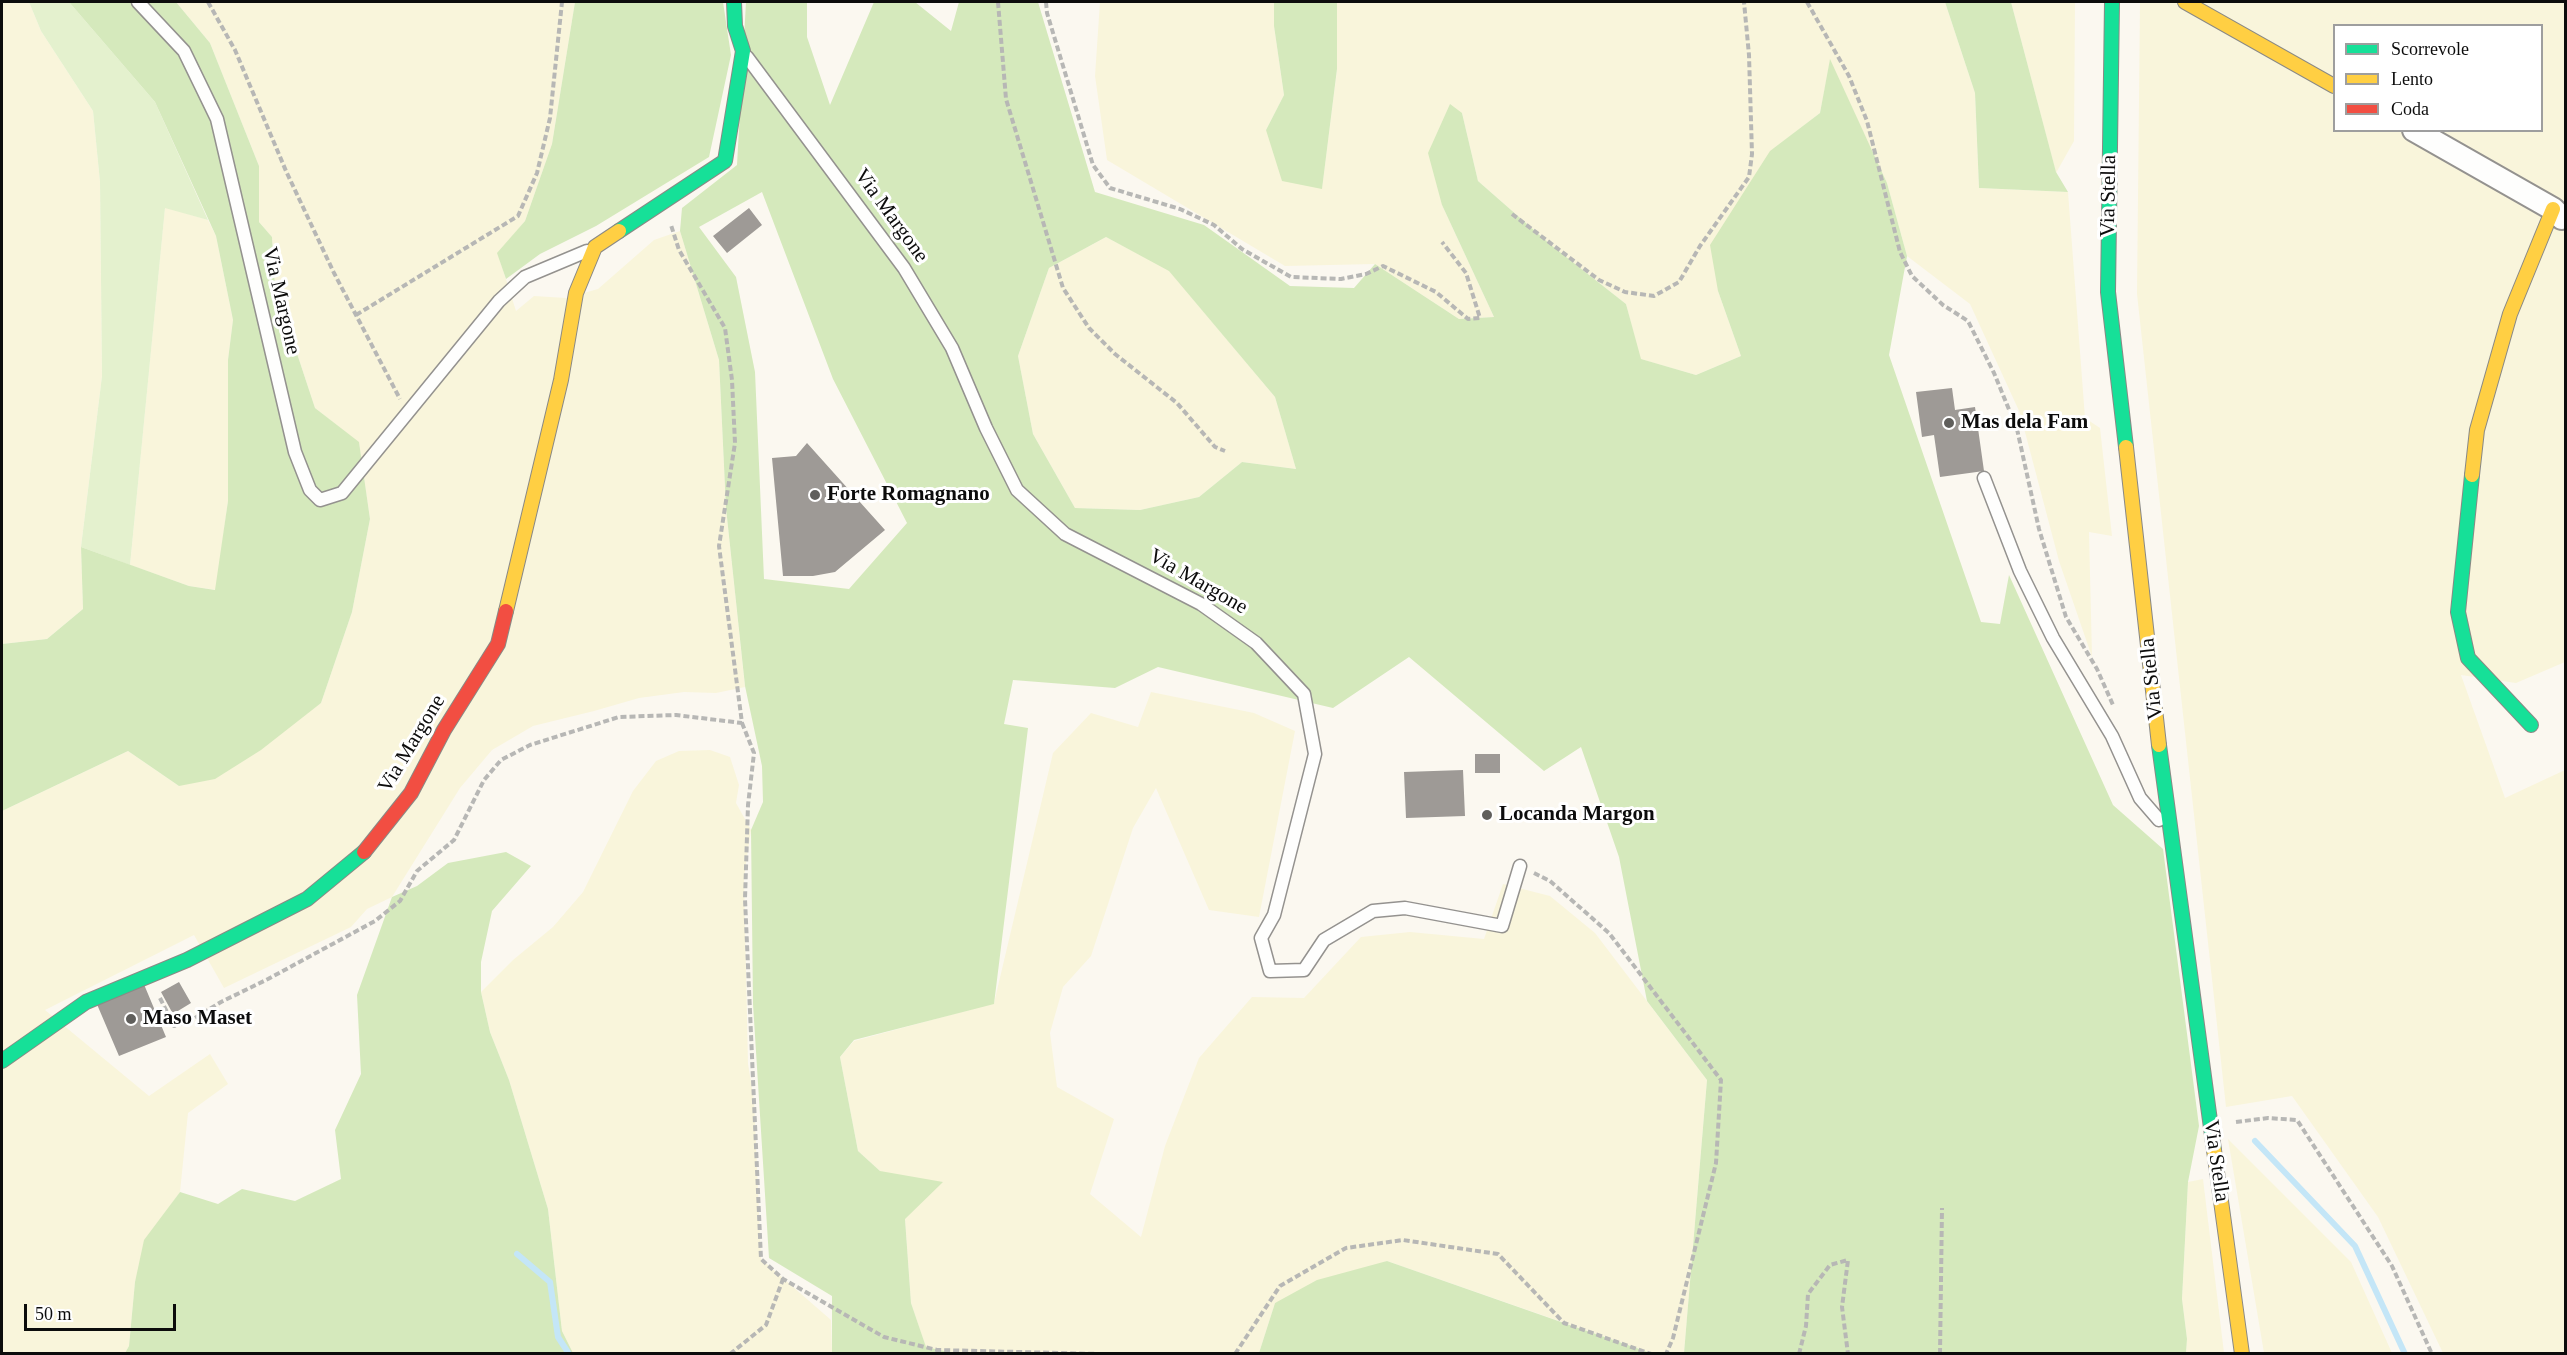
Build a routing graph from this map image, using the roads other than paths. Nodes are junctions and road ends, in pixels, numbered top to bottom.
1 (138, 2) edge
2 (734, 2) edge
3 (2112, 2) edge
4 (2185, 2) edge
5 (743, 51) junction
6 (2333, 85) edge
7 (2417, 132) edge
8 (2559, 215) edge
9 (595, 247) junction
10 (1984, 478) dead end
11 (2531, 725) dead end
12 (2169, 831) junction
13 (1520, 866) road end
14 (2, 1061) edge
15 (2242, 1353) edge

1 - 9 lane, Via Margone
2 - 5 street, Via Margone
3 - 12 street, Via Stella
4 - 6 street
5 - 9 street, Via Margone
5 - 13 lane, Via Margone
7 - 8 street
8 - 11 street
9 - 14 street, Via Margone
10 - 12 lane
12 - 15 street, Via Stella

